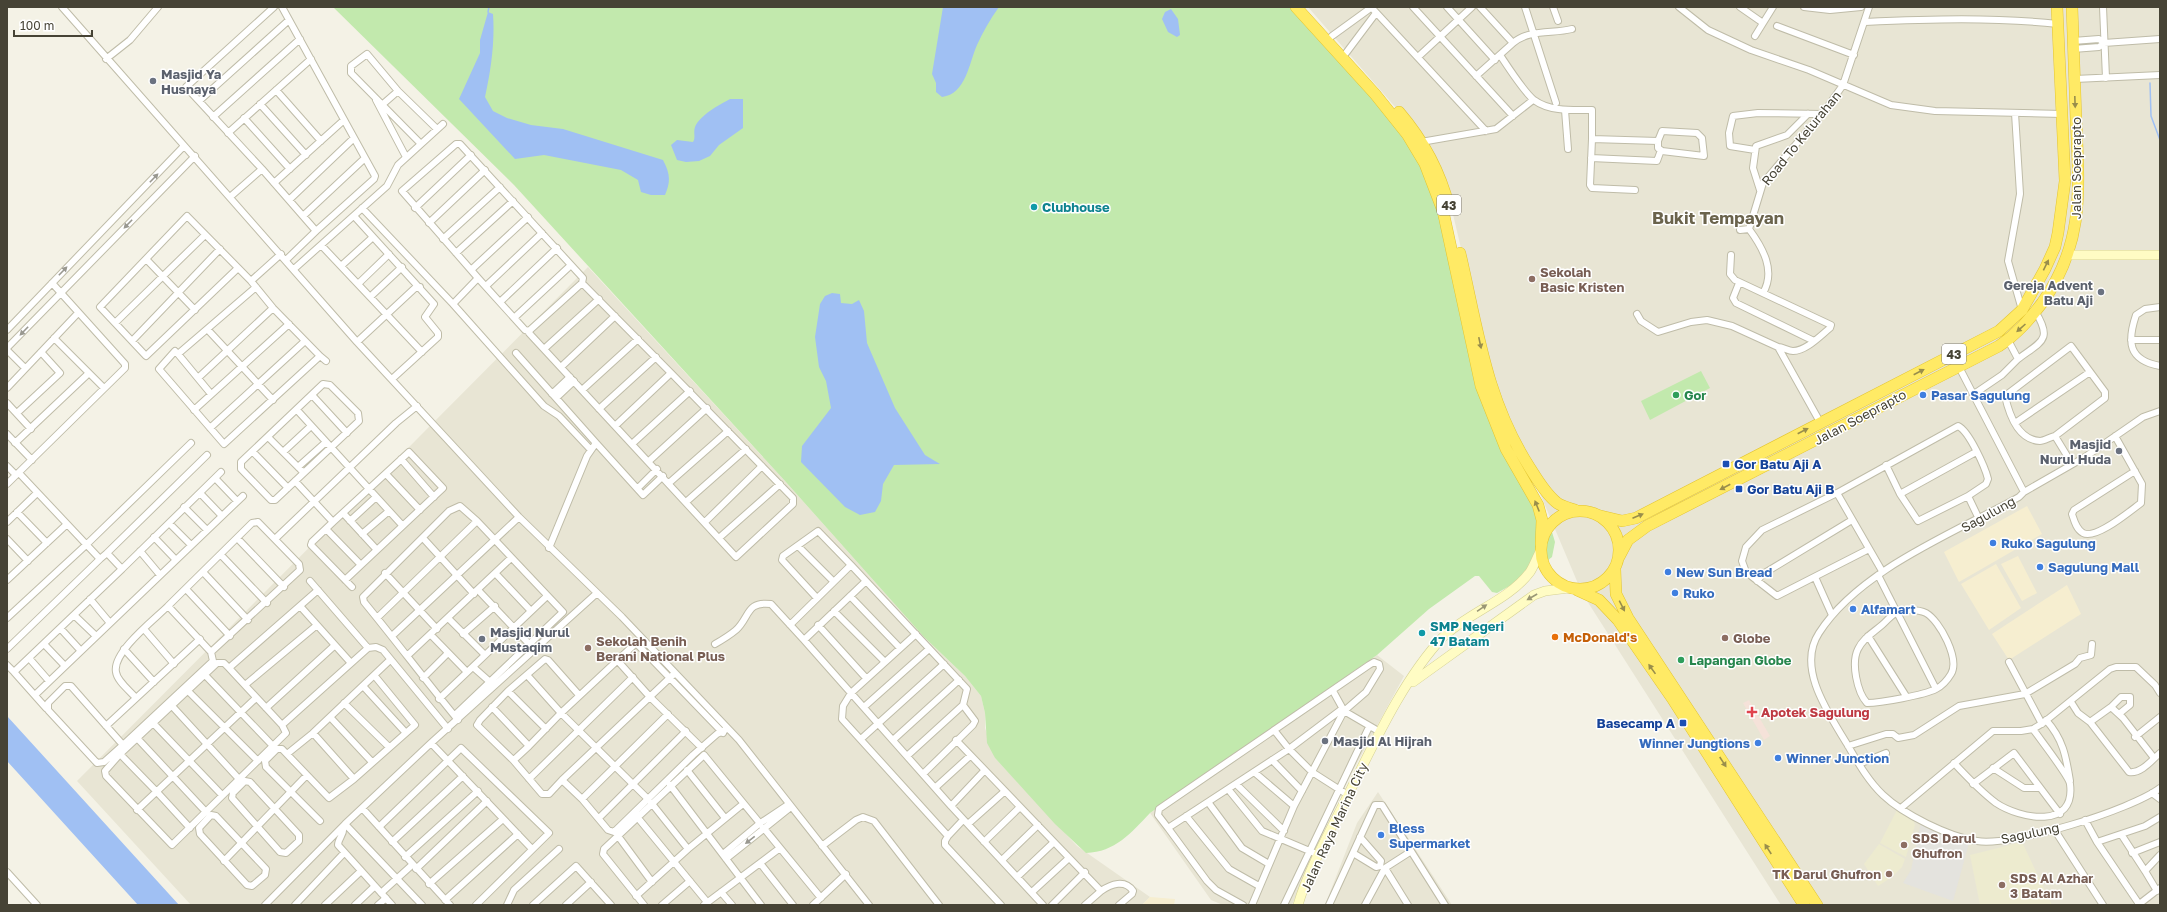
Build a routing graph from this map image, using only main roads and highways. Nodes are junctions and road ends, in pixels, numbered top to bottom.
1 (1296, 7) edge
2 (1305, 7) edge
3 (2057, 7) edge
4 (2072, 7) edge
5 (2068, 255) junction
6 (2160, 255) edge
7 (1786, 439) junction
8 (1792, 452) junction
9 (1575, 510) junction
10 (1601, 516) junction
11 (1541, 547) junction
12 (1619, 556) junction
13 (1614, 569) junction
14 (1573, 589) junction
15 (1407, 686) junction
16 (1738, 794) junction
17 (1298, 905) edge
18 (1804, 905) edge
19 (1817, 905) edge

11 -> 1 highway, 43
2 -> 9 highway, 43
7 -> 3 highway, Jalan Soeprapto / 43
4 -> 5 highway, Jalan Soeprapto / 43
5 - 6 main road
5 -> 8 highway, Jalan Soeprapto / 43
7 - 8 highway
10 -> 7 highway, Jalan Soeprapto / 43
8 -> 12 highway, Jalan Soeprapto / 43
9 - 10 highway
9 - 11 highway
10 - 12 highway
11 - 14 highway
15 -> 11 main road, Jalan Raya Marina City
12 - 13 highway
13 - 14 highway
13 -> 16 highway
14 -> 15 main road, Jalan Raya Marina City
16 -> 14 highway
15 - 17 main road, Jalan Raya Marina City
18 -> 16 highway
16 - 19 highway

